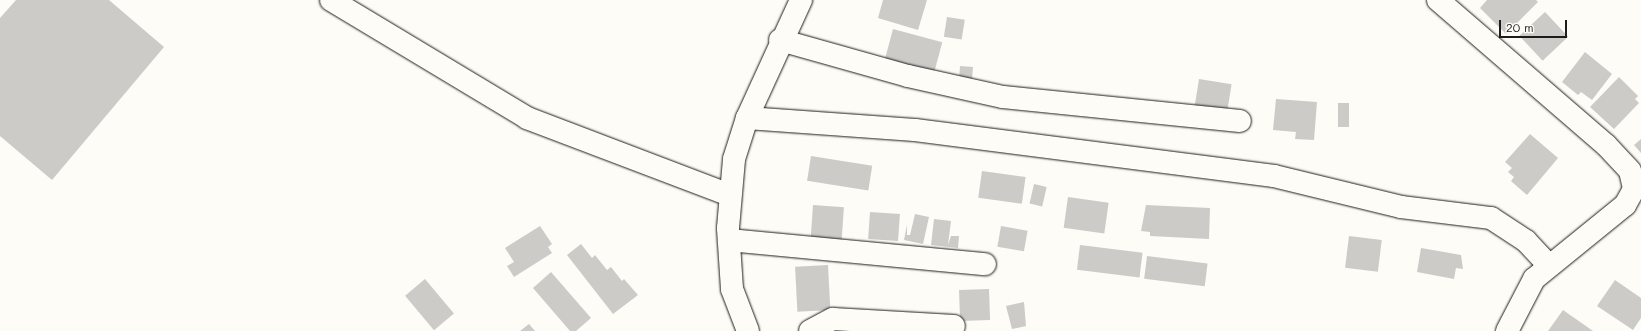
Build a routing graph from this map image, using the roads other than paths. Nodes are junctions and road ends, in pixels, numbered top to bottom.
1 (331, 0) edge
2 (801, 0) edge
3 (1438, 0) edge
4 (780, 40) junction
5 (747, 118) junction
6 (1240, 121) dead end
7 (730, 195) junction
8 (729, 240) junction
9 (985, 264) dead end
10 (1549, 266) junction
11 (954, 326) dead end
12 (748, 331) edge
13 (810, 331) edge
14 (1507, 331) edge

1 - 7 street
2 - 4 street
3 - 10 street
4 - 5 street
4 - 6 street
5 - 7 street
5 - 10 street
7 - 8 street
8 - 9 street
8 - 12 street
10 - 14 street
11 - 13 street

